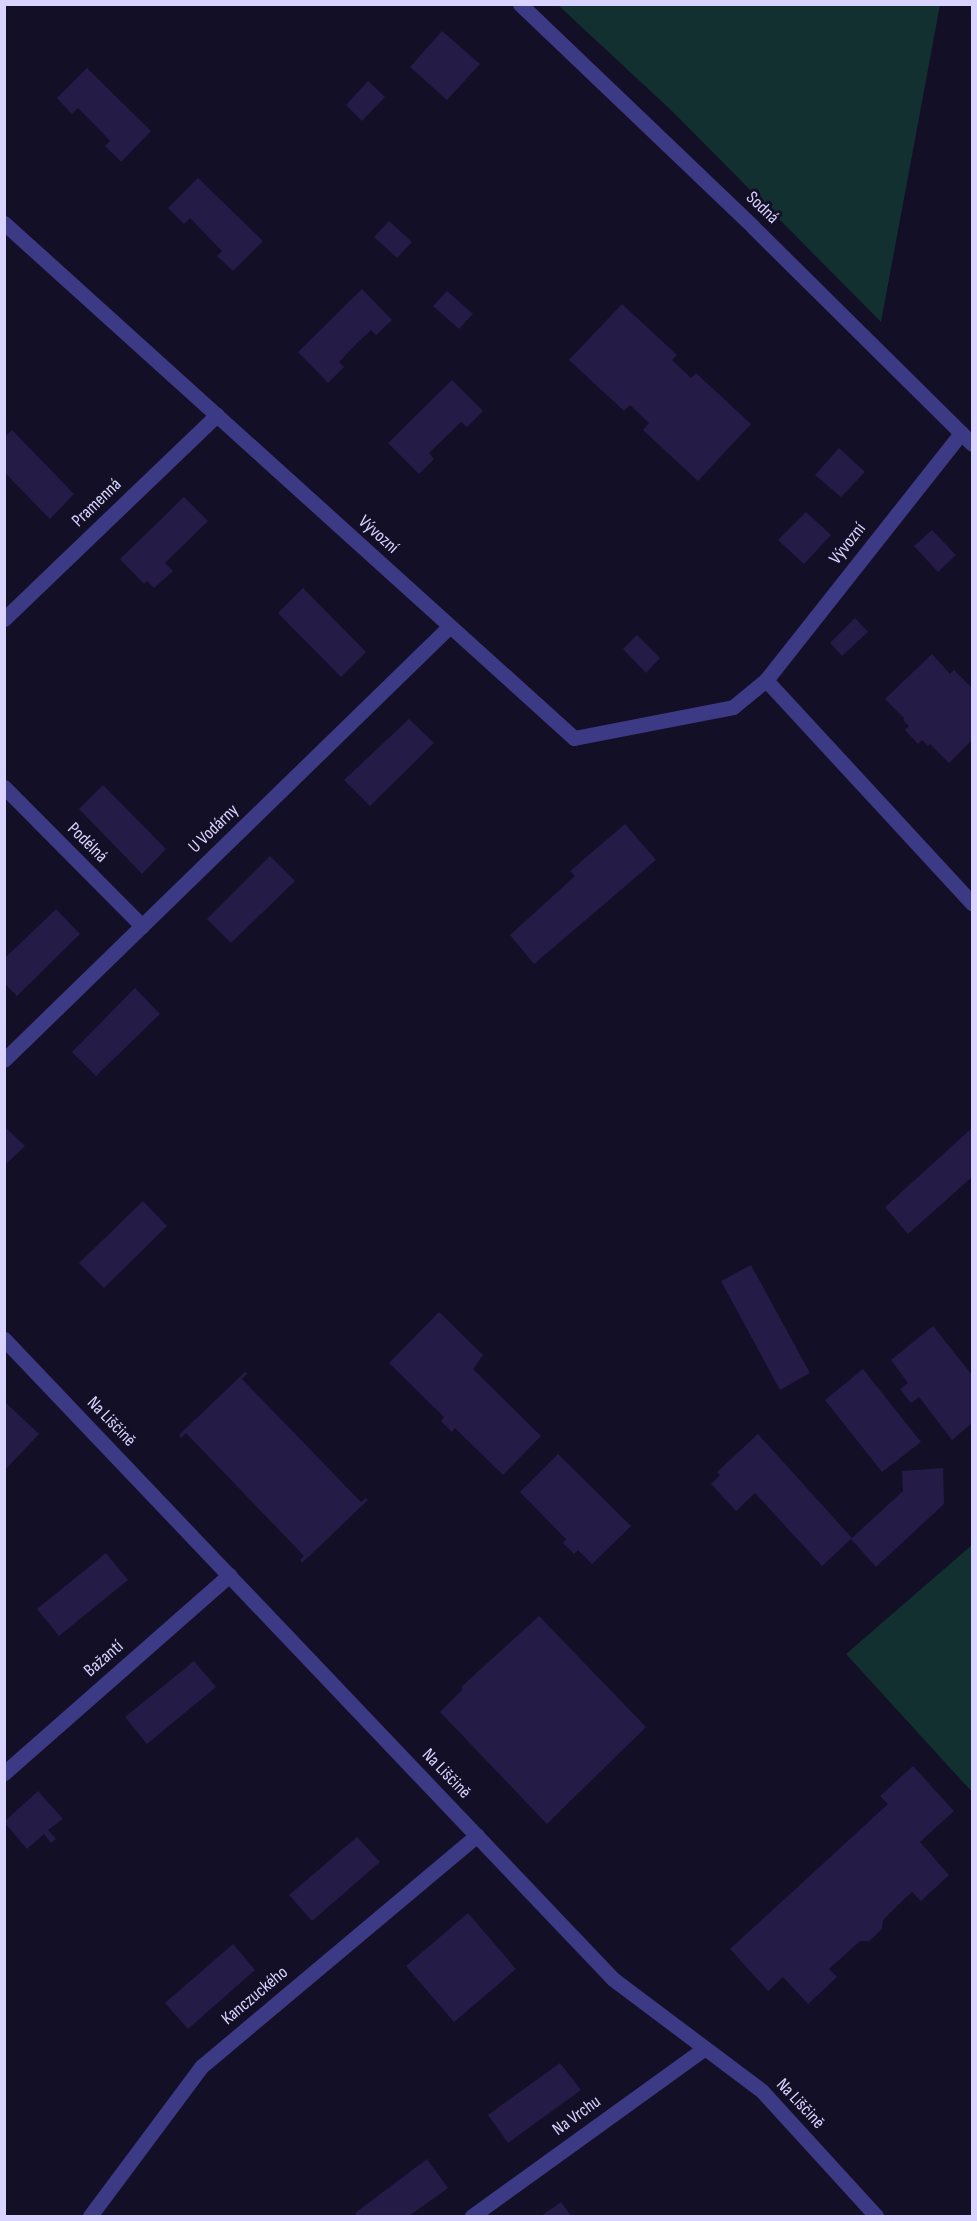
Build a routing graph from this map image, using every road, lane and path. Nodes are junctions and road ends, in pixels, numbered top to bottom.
1 (520, 4) edge
2 (4, 223) edge
3 (217, 415) junction
4 (967, 439) edge
5 (4, 619) edge
6 (450, 626) junction
7 (766, 680) junction
8 (4, 787) edge
9 (972, 903) edge
10 (142, 926) junction
11 (4, 1060) edge
12 (4, 1339) edge
13 (229, 1575) junction
14 (4, 1773) edge
15 (477, 1835) junction
16 (705, 2048) junction
17 (90, 2217) edge
18 (472, 2217) edge
19 (876, 2217) edge

1 - 4 street, Sodná
2 - 3 street, Vývozní
3 - 5 street, Pramenná
3 - 6 street, Vývozní
4 - 7 street, Vývozní
6 - 7 street, Vývozní
6 - 10 street, U Vodárny
7 - 9 street
8 - 10 street, Podélná
10 - 11 street, U Vodárny
12 - 13 street, Na Liščině
13 - 14 street, Bažantí
13 - 15 street, Na Liščině
15 - 16 street, Na Liščině
15 - 17 street, Kanczuckého
16 - 18 street, Na Vrchu
16 - 19 street, Na Liščině

